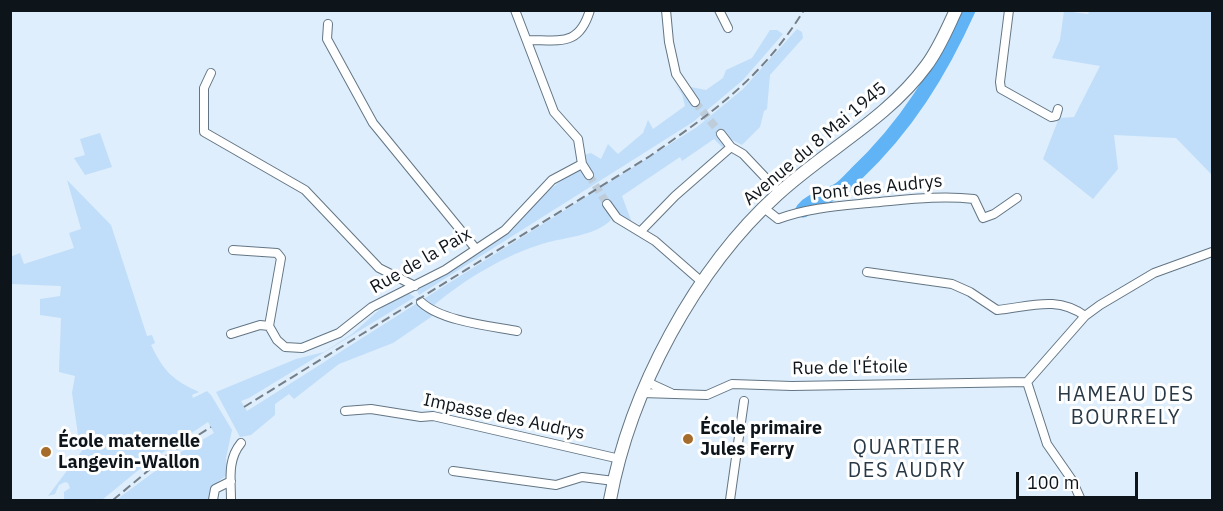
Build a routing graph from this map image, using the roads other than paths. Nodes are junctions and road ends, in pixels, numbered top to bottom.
1 (515, 10) edge
2 (590, 10) edge
3 (666, 10) edge
4 (719, 10) edge
5 (956, 10) edge
6 (1009, 10) edge
7 (328, 24) dead end
8 (728, 28) dead end
9 (528, 40) junction
10 (211, 73) dead end
11 (694, 102) tunnel mouth
12 (1058, 110) dead end
13 (721, 134) tunnel mouth
14 (731, 147) junction
15 (582, 164) junction
16 (589, 175) tunnel mouth
17 (779, 192) junction
18 (1017, 198) dead end
19 (606, 204) tunnel mouth
20 (764, 208) junction
21 (641, 231) junction
22 (476, 249) junction
23 (233, 250) dead end
24 (1212, 252) edge
25 (867, 272) dead end
26 (703, 283) junction
27 (416, 292) junction
28 (1085, 316) junction
29 (269, 326) junction
30 (517, 331) dead end
31 (231, 333) dead end
32 (1027, 382) junction
33 (645, 388) junction
34 (744, 401) dead end
35 (345, 411) dead end
36 (241, 443) dead end
37 (620, 459) junction
38 (453, 471) dead end
39 (231, 481) junction
40 (614, 481) junction
41 (213, 501) edge
42 (231, 501) edge
43 (610, 501) edge
44 (730, 501) edge
45 (1081, 501) edge

1 - 9 street
2 - 9 street
3 - 11 street
4 - 8 street
5 - 17 main road, Avenue du 8 Mai 1945
6 - 12 street
7 - 22 street
9 - 15 street
10 - 27 street
13 - 14 street
14 - 17 street
14 - 21 street
15 - 16 street
15 - 22 street, Rue de la Paix
17 - 20 main road, Avenue du 8 Mai 1945
18 - 20 street, Pont des Audrys
19 - 21 street
20 - 26 main road, Avenue du 8 Mai 1945
21 - 26 street
22 - 27 street, Rue de la Paix
23 - 29 street
24 - 28 street
25 - 28 street
26 - 33 main road, Avenue du 8 Mai 1945
27 - 29 street, Rue de la Paix
27 - 30 street
28 - 32 street
29 - 31 street
32 - 33 street, Rue de l'Étoile
32 - 45 street
33 - 37 main road, Avenue du 8 Mai 1945
34 - 44 street
35 - 37 street, Impasse des Audrys
36 - 39 street
37 - 40 main road, Avenue du 8 Mai 1945
38 - 40 street
39 - 41 street
39 - 42 street
40 - 43 main road, Avenue du 8 Mai 1945

